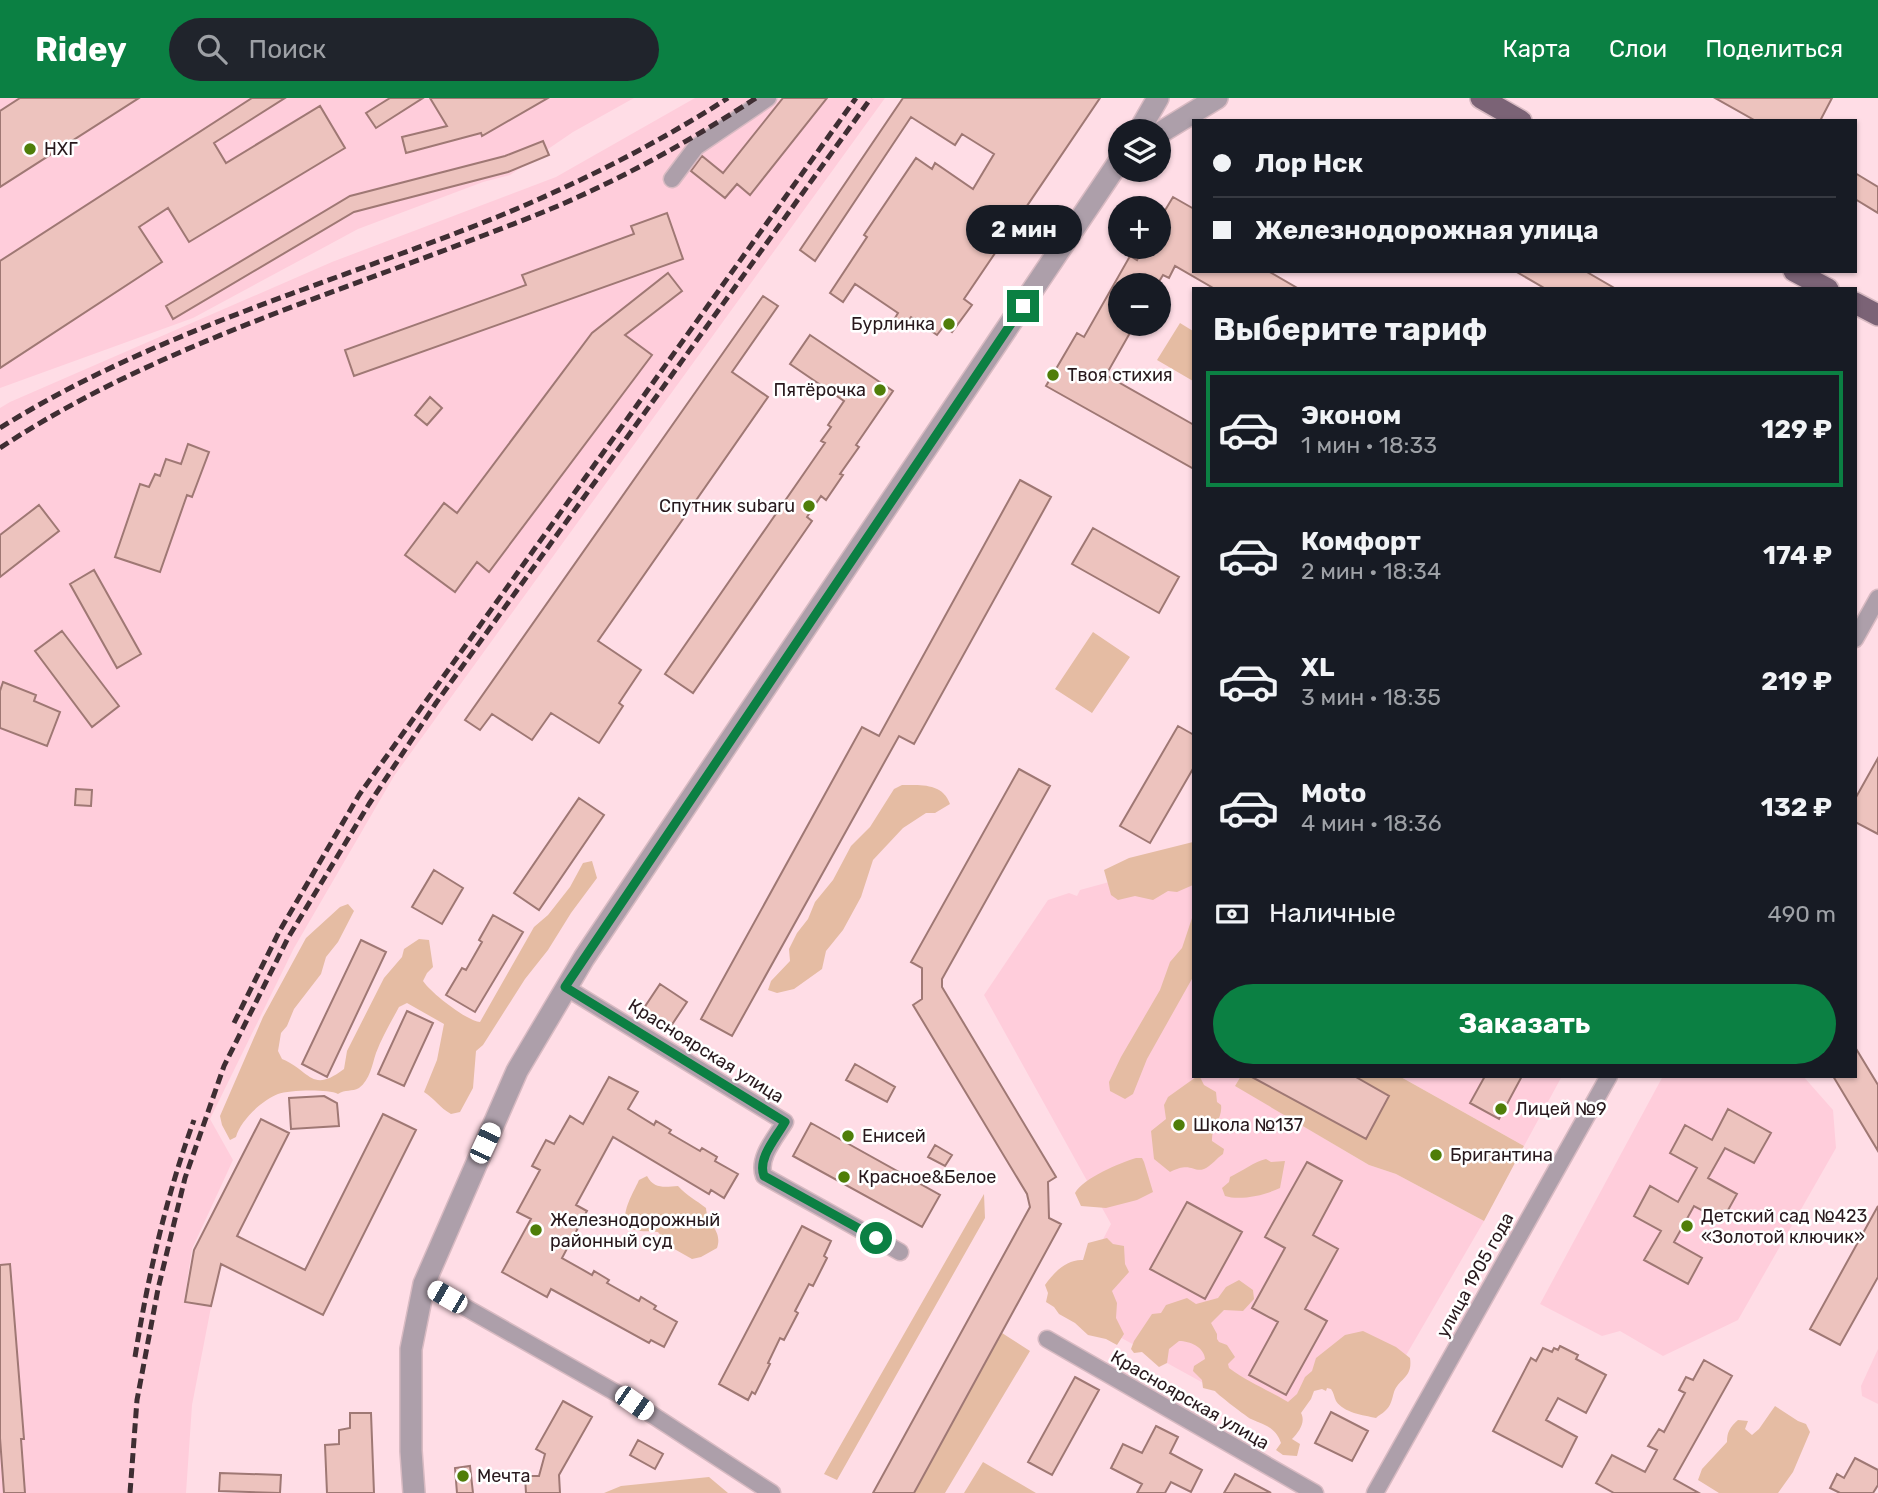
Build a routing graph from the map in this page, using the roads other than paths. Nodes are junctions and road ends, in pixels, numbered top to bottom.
1 (768, 98) edge
2 (1158, 98) edge
3 (1217, 98) edge
4 (1481, 98) edge
5 (1146, 119) edge
6 (1518, 119) edge
7 (1171, 126) edge
8 (1108, 178) edge
9 (672, 179) dead end
10 (1798, 273) edge
11 (1824, 287) edge
12 (1857, 304) edge
13 (1878, 315) edge
14 (1878, 598) edge
15 (1857, 635) edge
16 (565, 987) junction
17 (1608, 1078) edge
18 (900, 1252) dead end
19 (424, 1283) junction
20 (1047, 1339) dead end
21 (414, 1493) edge
22 (772, 1493) edge
23 (1315, 1493) edge
24 (1375, 1493) edge

1 - 9 street
2 - 5 street
3 - 7 street
4 - 6 main road
8 - 16 street
10 - 11 main road
12 - 13 main road
14 - 15 street
16 - 18 street, Красноярская улица
16 - 19 street
17 - 24 street, улица 1905 года
19 - 21 street
19 - 22 street
20 - 23 street, Красноярская улица

